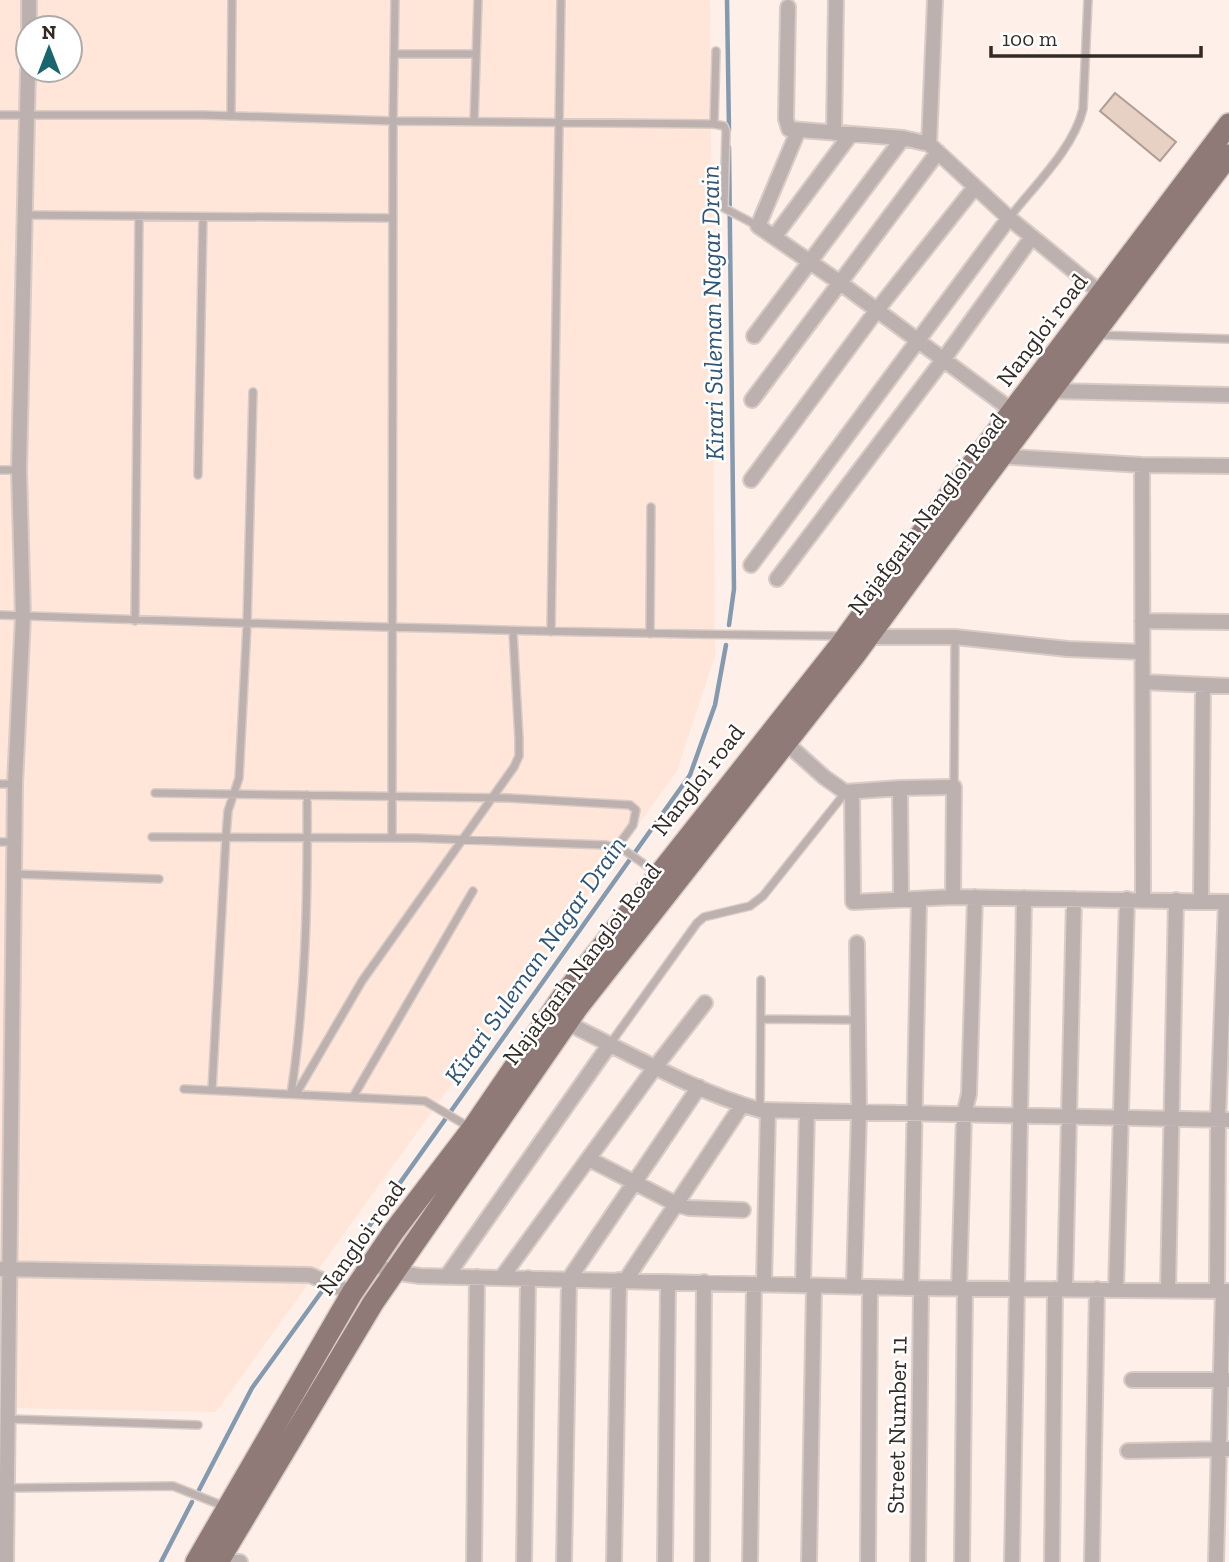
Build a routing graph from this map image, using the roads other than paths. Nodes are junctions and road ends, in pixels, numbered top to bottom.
1 (232, 0) edge
2 (395, 0) edge
3 (478, 0) edge
4 (561, 0) edge
5 (836, 0) edge
6 (935, 0) edge
7 (1088, 0) edge
8 (788, 7) dead end
9 (716, 51) dead end
10 (394, 54) junction
11 (476, 54) junction
12 (28, 84) edge
13 (0, 114) edge
14 (27, 115) junction
15 (231, 116) junction
16 (393, 121) junction
17 (474, 122) junction
18 (558, 123) junction
19 (715, 124) junction
20 (1229, 124) edge
21 (798, 131) junction
22 (834, 133) junction
23 (851, 134) junction
24 (903, 138) junction
25 (934, 148) junction
26 (1229, 155) edge
27 (975, 187) junction
28 (26, 215) junction
29 (139, 216) junction
30 (203, 217) junction
31 (393, 218) junction
32 (1009, 218) junction
33 (751, 222) junction
34 (774, 237) junction
35 (1032, 237) junction
36 (811, 263) junction
37 (839, 282) junction
38 (1102, 294) junction
39 (877, 310) junction
40 (1094, 335) junction
41 (754, 337) dead end
42 (1229, 339) edge
43 (917, 340) junction
44 (943, 360) junction
45 (1052, 391) junction
46 (253, 392) dead end
47 (1229, 395) edge
48 (752, 400) dead end
49 (1020, 417) junction
50 (992, 454) junction
51 (1142, 466) junction
52 (1229, 466) edge
53 (0, 470) edge
54 (19, 470) junction
55 (198, 475) dead end
56 (751, 480) dead end
57 (651, 507) dead end
58 (751, 565) dead end
59 (777, 579) dead end
60 (0, 615) edge
61 (23, 616) junction
62 (135, 621) junction
63 (1142, 621) junction
64 (1229, 622) edge
65 (247, 625) junction
66 (393, 628) junction
67 (513, 632) junction
68 (551, 632) junction
69 (650, 634) junction
70 (846, 636) junction
71 (868, 637) junction
72 (955, 637) junction
73 (1142, 652) junction
74 (1143, 682) junction
75 (1203, 685) junction
76 (1229, 686) edge
77 (785, 742) junction
78 (8, 784) edge
79 (954, 787) junction
80 (900, 788) junction
81 (849, 792) junction
82 (155, 793) dead end
83 (233, 794) junction
84 (307, 795) junction
85 (392, 796) junction
86 (490, 798) junction
87 (152, 836) dead end
88 (226, 836) junction
89 (307, 837) junction
90 (392, 838) junction
91 (463, 839) junction
92 (7, 842) edge
93 (620, 848) junction
94 (650, 868) junction
95 (14, 874) junction
96 (159, 879) dead end
97 (473, 891) dead end
98 (953, 897) junction
99 (975, 897) junction
100 (1024, 898) junction
101 (901, 899) junction
102 (1074, 899) junction
103 (1127, 899) junction
104 (1143, 899) junction
105 (919, 900) junction
106 (1176, 900) junction
107 (1201, 901) junction
108 (1227, 902) edge
109 (857, 943) dead end
110 (761, 980) dead end
111 (705, 1003) dead end
112 (761, 1019) junction
113 (857, 1020) junction
114 (567, 1023) junction
115 (6, 1041) edge
116 (610, 1044) junction
117 (656, 1066) junction
118 (699, 1087) junction
119 (184, 1089) dead end
120 (212, 1090) junction
121 (293, 1094) junction
122 (353, 1097) junction
123 (743, 1105) junction
124 (764, 1110) junction
125 (807, 1111) junction
126 (859, 1112) junction
127 (913, 1113) junction
128 (964, 1114) junction
129 (1019, 1115) junction
130 (1070, 1116) junction
131 (1120, 1117) junction
132 (1170, 1119) junction
133 (1224, 1120) edge
134 (472, 1129) junction
135 (5, 1135) edge
136 (589, 1159) junction
137 (634, 1182) junction
138 (676, 1204) junction
139 (743, 1210) dead end
140 (373, 1264) junction
141 (5, 1269) edge
142 (393, 1272) junction
143 (447, 1276) junction
144 (477, 1277) junction
145 (502, 1277) junction
146 (528, 1278) junction
147 (569, 1279) junction
148 (622, 1281) junction
149 (668, 1282) junction
150 (704, 1283) junction
151 (759, 1284) junction
152 (808, 1285) junction
153 (854, 1286) junction
154 (870, 1287) junction
155 (916, 1288) junction
156 (962, 1289) junction
157 (1018, 1289) junction
158 (1060, 1289) junction
159 (1097, 1290) junction
160 (1116, 1290) junction
161 (1168, 1290) junction
162 (1223, 1291) edge
163 (352, 1293) junction
164 (1132, 1380) dead end
165 (1224, 1380) edge
166 (8, 1419) junction
167 (198, 1425) dead end
168 (1224, 1449) edge
169 (1128, 1451) dead end
170 (4, 1454) edge
171 (7, 1488) junction
172 (1223, 1500) edge
173 (228, 1508) junction
174 (6, 1562) edge
175 (196, 1562) edge
176 (218, 1562) edge
177 (240, 1562) edge
178 (474, 1562) edge
179 (524, 1562) edge
180 (564, 1562) edge
181 (614, 1562) edge
182 (665, 1562) edge
183 (702, 1562) edge
184 (750, 1562) edge
185 (808, 1562) edge
186 (868, 1562) edge
187 (918, 1562) edge
188 (962, 1562) edge
189 (1012, 1562) edge
190 (1052, 1562) edge
191 (1092, 1562) edge
192 (1216, 1562) edge

1 - 15 lane
2 - 10 lane
3 - 11 lane
4 - 18 lane
5 - 22 street
6 - 25 street
7 - 32 lane
8 - 21 street
9 - 19 lane
10 - 11 lane
10 - 16 lane
11 - 17 lane
12 - 14 street
13 - 14 lane
14 - 15 lane
14 - 28 street
15 - 16 lane
16 - 17 lane
16 - 31 lane
17 - 18 lane
18 - 19 lane
18 - 68 lane
19 - 33 lane
20 - 38 main road, Nangloi road
21 - 22 street
21 - 33 street
22 - 23 street
23 - 24 street
23 - 34 street
24 - 25 street
24 - 36 street
25 - 27 street
25 - 37 street
26 - 40 main road, Najafgarh Nangloi Road
27 - 32 street
27 - 39 street
28 - 29 lane
28 - 54 street
29 - 30 lane
29 - 62 lane
30 - 31 lane
30 - 55 lane
31 - 66 lane
32 - 35 street
32 - 43 street
33 - 34 street
34 - 36 street
35 - 38 street
35 - 44 street
36 - 37 street
36 - 41 street
37 - 39 street
37 - 48 street
38 - 49 main road, Nangloi road
39 - 43 street
39 - 56 street
40 - 42 lane
40 - 45 main road, Najafgarh Nangloi Road
43 - 44 street
43 - 58 street
44 - 49 street
44 - 59 street
45 - 47 street
45 - 49 main road, Najafgarh Nangloi Road
46 - 65 lane
49 - 50 main road, Nangloi road
50 - 51 street
50 - 70 main road, Nangloi road
50 - 71 main road, Najafgarh Nangloi Road
51 - 52 street
51 - 63 street
53 - 54 lane
54 - 61 street
57 - 69 lane
60 - 61 lane
61 - 62 lane
61 - 78 street
62 - 65 lane
63 - 64 street
63 - 73 street
65 - 66 lane
65 - 83 lane
66 - 67 lane
66 - 85 lane
67 - 68 lane
67 - 86 lane
68 - 69 lane
69 - 70 lane
70 - 71 lane
70 - 94 main road, Nangloi road
71 - 72 street
71 - 77 main road, Najafgarh Nangloi Road
72 - 73 street
72 - 79 lane
73 - 74 street
74 - 75 street
74 - 104 street
75 - 76 street
75 - 107 street
77 - 81 street
77 - 114 main road, Najafgarh Nangloi Road
78 - 92 street
79 - 80 street
79 - 98 street
80 - 81 street
80 - 101 street
81 - 101 street
81 - 116 lane
82 - 83 lane
83 - 84 lane
83 - 88 lane
84 - 85 lane
84 - 89 lane
85 - 86 lane
85 - 90 lane
86 - 91 lane
86 - 93 lane
87 - 88 lane
88 - 89 lane
88 - 120 lane
89 - 90 lane
89 - 121 lane
90 - 91 lane
91 - 93 lane
91 - 121 lane
92 - 95 street
93 - 94 lane
94 - 134 main road, Nangloi road
95 - 96 lane
95 - 115 street
97 - 122 lane
98 - 99 street
98 - 105 street
99 - 100 street
99 - 128 street
100 - 102 street
100 - 129 street
101 - 105 street
102 - 103 street
102 - 130 street
103 - 104 street
103 - 131 street
104 - 106 street
105 - 127 street, Street Number 11
106 - 107 street
106 - 132 street
107 - 108 street
108 - 133 street
109 - 113 street
110 - 112 lane
111 - 117 street
112 - 113 lane
112 - 124 lane
113 - 126 street
114 - 116 street
114 - 142 main road, Najafgarh Nangloi Road
115 - 135 street
116 - 117 street
116 - 143 street
117 - 118 street
117 - 136 street
118 - 123 street
118 - 137 street
119 - 120 lane
120 - 121 lane
121 - 122 lane
122 - 134 lane
123 - 124 street
123 - 138 street
124 - 125 street
124 - 151 street
125 - 126 street
125 - 152 street
126 - 127 street
126 - 153 street
127 - 128 street
127 - 155 street, Street Number 11
128 - 129 street
128 - 156 street
129 - 130 street
129 - 157 street
130 - 131 street
130 - 158 street
131 - 132 street
131 - 160 street
132 - 133 street
132 - 161 street
133 - 162 street
134 - 140 main road, Nangloi road
135 - 141 street
136 - 137 street
136 - 145 street
137 - 138 street
137 - 147 street
138 - 139 street
138 - 148 street
140 - 142 street
140 - 163 main road, Nangloi road
141 - 163 street
141 - 166 street
142 - 143 street
142 - 176 main road, Najafgarh Nangloi Road
143 - 144 street
144 - 145 street
144 - 178 street
145 - 146 street
146 - 147 street
146 - 179 street
147 - 148 street
147 - 180 street
148 - 149 street
148 - 181 street
149 - 150 street
149 - 182 street
150 - 151 street
150 - 183 street
151 - 152 street
151 - 184 street
152 - 153 street
152 - 185 street
153 - 154 street
154 - 155 street
154 - 186 street
155 - 156 street
155 - 187 street, Street Number 11
156 - 157 street
156 - 188 street
157 - 158 street
157 - 189 street
158 - 159 street
158 - 190 street
159 - 160 street
159 - 191 street
160 - 161 street
161 - 162 street
162 - 165 street
163 - 173 main road, Nangloi road
164 - 165 street
165 - 168 street
166 - 167 lane
166 - 170 street
168 - 169 street
168 - 172 street
170 - 171 street
171 - 173 lane
171 - 174 street
172 - 192 street
173 - 175 main road, Nangloi road
176 - 177 street

